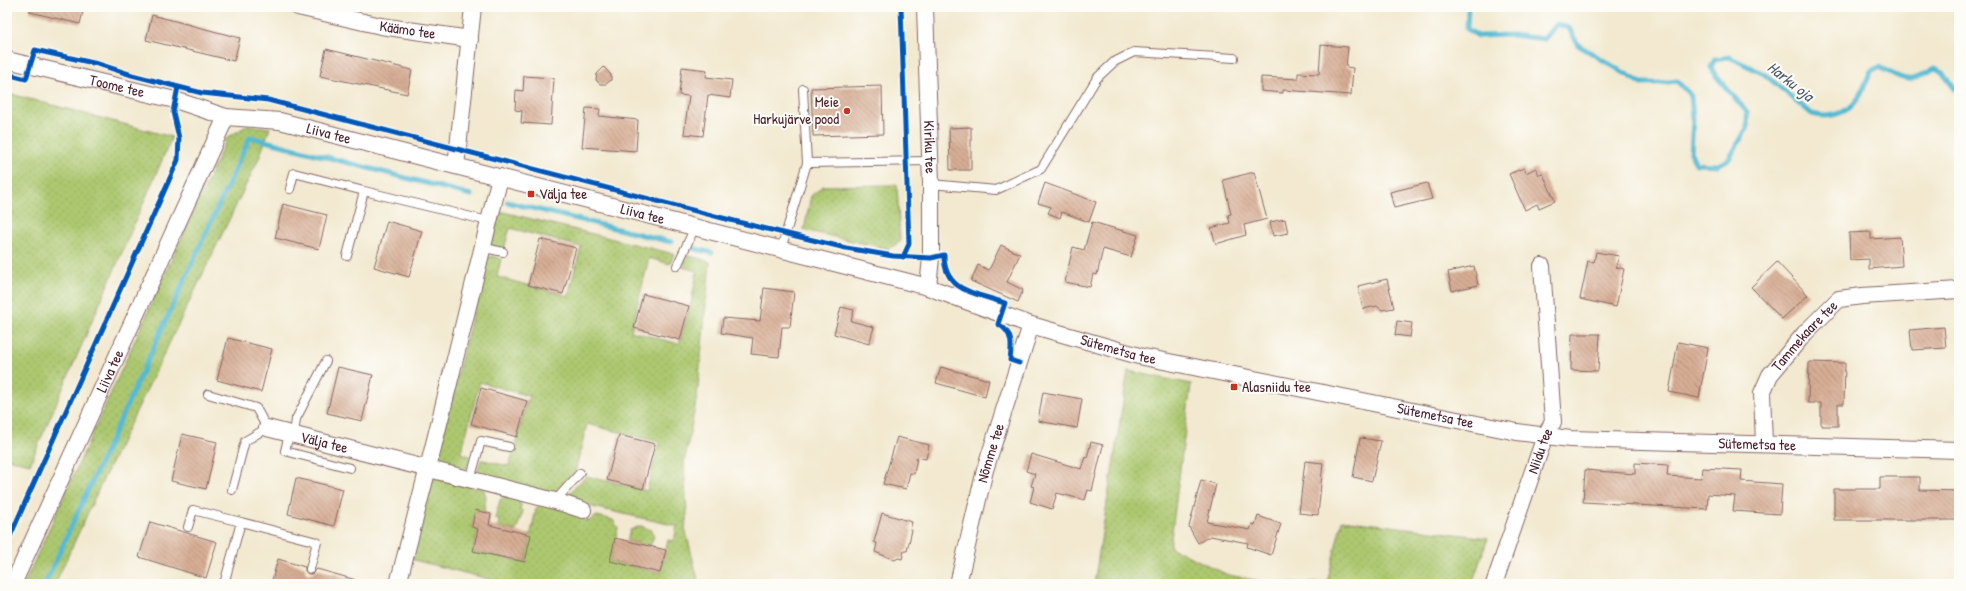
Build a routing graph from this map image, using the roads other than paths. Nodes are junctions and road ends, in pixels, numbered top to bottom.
1 (298, 7) edge
2 (473, 7) edge
3 (925, 7) edge
4 (470, 39) junction
5 (1234, 58) dead end
6 (7, 60) edge
7 (803, 89) dead end
8 (226, 116) junction
9 (929, 161) junction
10 (807, 163) junction
11 (456, 166) junction
12 (500, 177) junction
13 (930, 184) junction
14 (290, 189) dead end
15 (364, 191) junction
16 (488, 221) junction
17 (695, 227) junction
18 (481, 247) junction
19 (781, 249) junction
20 (503, 252) dead end
21 (346, 256) dead end
22 (677, 266) dead end
23 (1542, 266) dead end
24 (928, 287) junction
25 (1959, 290) edge
26 (1031, 325) junction
27 (326, 361) dead end
28 (208, 394) dead end
29 (266, 428) junction
30 (291, 435) junction
31 (1545, 436) junction
32 (1764, 443) junction
33 (509, 447) dead end
34 (1959, 450) edge
35 (350, 468) dead end
36 (428, 468) junction
37 (580, 473) dead end
38 (470, 480) junction
39 (232, 490) dead end
40 (555, 501) junction
41 (583, 510) dead end
42 (241, 522) junction
43 (188, 527) dead end
44 (310, 569) dead end
45 (13, 584) edge
46 (224, 584) edge
47 (398, 584) edge
48 (958, 584) edge
49 (1494, 584) edge

1 - 4 street, Käämo tee
2 - 4 street
3 - 9 street, Kiriku tee
4 - 11 street
5 - 13 lane
6 - 8 street, Toome tee
7 - 10 lane
8 - 11 street, Liiva tee
8 - 45 street, Liiva tee
9 - 10 lane
9 - 13 street, Kiriku tee
10 - 19 lane
11 - 12 street, Liiva tee
12 - 16 street
12 - 17 street, Liiva tee
13 - 24 street, Kiriku tee
14 - 15 lane
15 - 16 lane
15 - 21 lane
16 - 18 street
17 - 19 street, Liiva tee
17 - 22 lane
18 - 20 lane
18 - 36 street
19 - 24 street, Liiva tee
23 - 31 street, Niidu tee
24 - 26 street, Sütemetsa tee
25 - 32 street, Tammekaare tee
26 - 31 street, Sütemetsa tee
26 - 48 street, Nõmme tee
27 - 30 lane
28 - 29 lane
29 - 30 street, Välja tee
29 - 39 lane
30 - 35 lane
30 - 36 street, Välja tee
31 - 32 street, Sütemetsa tee
31 - 49 street, Niidu tee
32 - 34 street, Sütemetsa tee
33 - 38 lane
36 - 38 street, Välja tee
36 - 47 street
37 - 40 lane
38 - 40 street, Välja tee
40 - 41 street, Välja tee
42 - 43 lane
42 - 44 lane
42 - 46 lane

